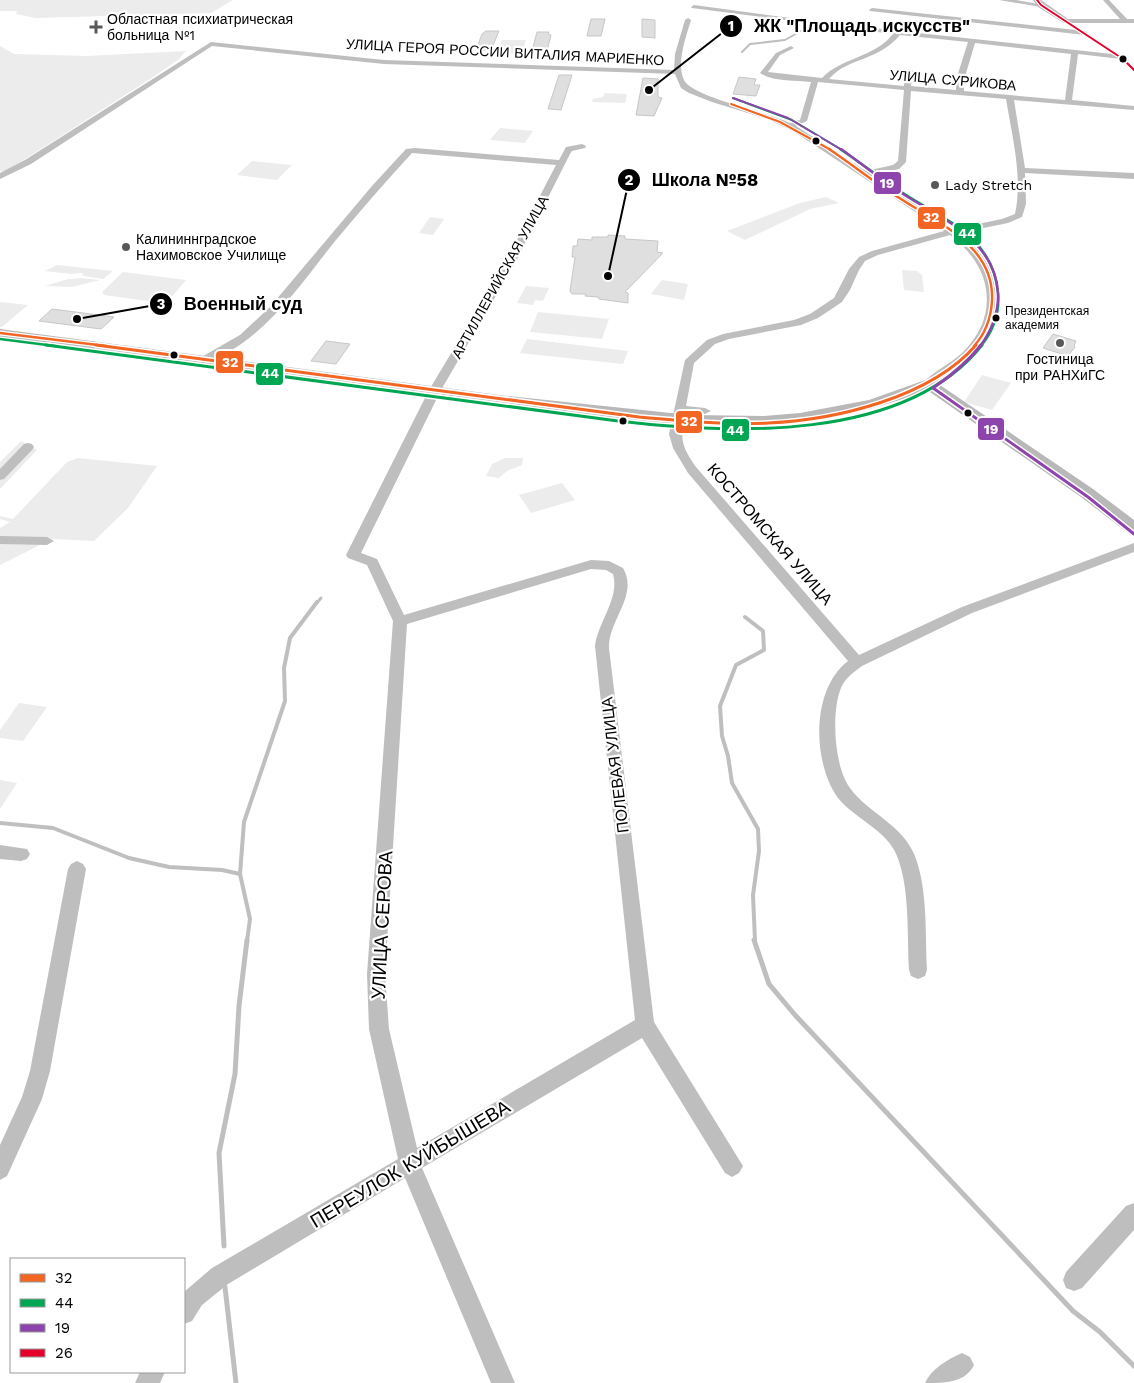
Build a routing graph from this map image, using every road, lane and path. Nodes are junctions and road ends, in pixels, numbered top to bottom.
1 (1002, 0) edge
2 (1106, 0) edge
3 (1039, 3) edge
4 (694, 7) dead end
5 (875, 7) dead end
6 (688, 20) dead end
7 (1067, 21) joint
8 (1125, 21) junction
9 (1134, 21) edge
10 (898, 33) junction
11 (1085, 33) dead end
12 (972, 41) junction
13 (792, 48) dead end
14 (1075, 53) junction
15 (1134, 59) edge
16 (909, 71) dead end
17 (679, 72) junction
18 (819, 80) junction
19 (908, 88) junction
20 (960, 93) junction
21 (1010, 98) junction
22 (1068, 103) junction
23 (1134, 108) edge
24 (790, 126) junction
25 (582, 146) dead end
26 (562, 163) junction
27 (1021, 170) junction
28 (866, 174) junction
29 (0, 176) edge
30 (1134, 176) edge
31 (951, 232) junction
32 (0, 333) edge
33 (203, 359) junction
34 (924, 386) junction
35 (435, 390) junction
36 (705, 411) dead end
37 (678, 415) junction
38 (28, 447) dead end
39 (0, 476) edge
40 (1134, 529) edge
41 (0, 540) edge
42 (47, 541) dead end
43 (1134, 542) edge
44 (1134, 547) edge
45 (353, 555) joint
46 (400, 621) junction
47 (857, 662) junction
48 (0, 852) edge
49 (21, 854) dead end
50 (77, 869) dead end
51 (918, 970) dead end
52 (645, 1025) junction
53 (410, 1165) junction
54 (732, 1166) dead end
55 (0, 1169) edge
56 (1134, 1214) edge
57 (1074, 1280) dead end
58 (185, 1311) edge
59 (962, 1365) dead end
60 (503, 1383) edge
61 (937, 1383) edge

1 - 3 street
2 - 8 street
3 - 7 street
4 - 10 street
5 - 11 street
6 - 17 street
7 - 8 street
8 - 9 street
10 - 12 street
10 - 18 street
12 - 14 street
12 - 20 street
13 - 18 street, УЛИЦА СУРИКОВА
14 - 15 street
14 - 22 street
16 - 19 street
17 - 24 street
17 - 29 street, УЛИЦА ГЕРОЯ РОССИИ ВИТАЛИЯ МАРИЕНКО
18 - 19 street, УЛИЦА СУРИКОВА
18 - 24 street
19 - 20 street, УЛИЦА СУРИКОВА
19 - 28 street
20 - 21 street, УЛИЦА СУРИКОВА
21 - 22 street, УЛИЦА СУРИКОВА
21 - 27 street
22 - 23 street, УЛИЦА СУРИКОВА
24 - 28 street
25 - 26 street, АРТИЛЛЕРИЙСКАЯ УЛИЦА
26 - 33 street
26 - 35 street, АРТИЛЛЕРИЙСКАЯ УЛИЦА
27 - 30 street
27 - 31 street, КОСТРОМСКАЯ УЛИЦА
28 - 31 street
31 - 34 street
31 - 37 street, КОСТРОМСКАЯ УЛИЦА
32 - 33 main road
33 - 35 main road
34 - 37 main road
34 - 40 main road
34 - 43 main road
35 - 37 main road
35 - 45 street, АРТИЛЛЕРИЙСКАЯ УЛИЦА
36 - 37 street
37 - 47 street, КОСТРОМСКАЯ УЛИЦА
38 - 39 street
41 - 42 street
44 - 47 street
45 - 46 street, УЛИЦА СЕРОВА
46 - 52 street, ПОЛЕВАЯ УЛИЦА
46 - 53 street, УЛИЦА СЕРОВА
47 - 51 street
48 - 49 street
50 - 55 street
52 - 53 street, ПЕРЕУЛОК КУЙБЫШЕВА
52 - 54 street, ПОЛЕВАЯ УЛИЦА
53 - 58 street, ПЕРЕУЛОК КУЙБЫШЕВА
53 - 60 street, УЛИЦА СЕРОВА
56 - 57 street
59 - 61 street

